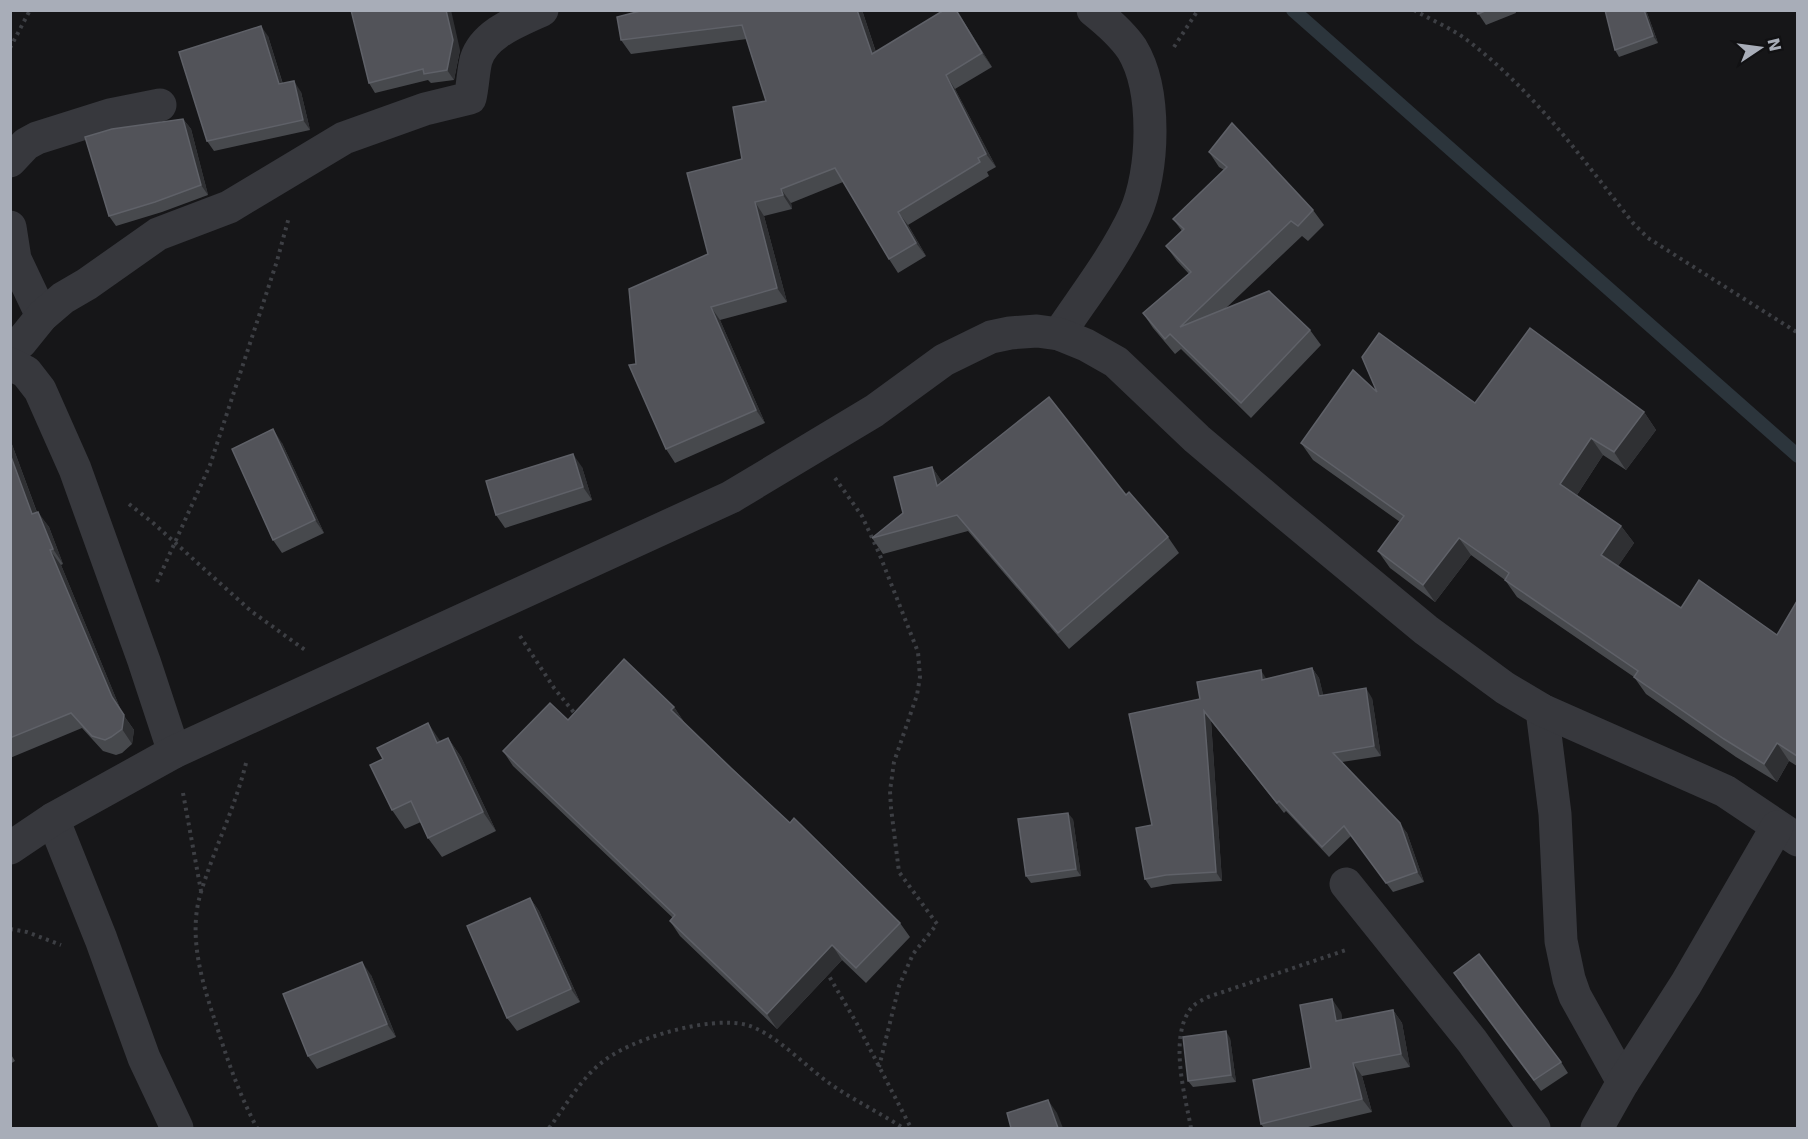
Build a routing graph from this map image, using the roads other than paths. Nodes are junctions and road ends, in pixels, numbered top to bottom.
1 (542, 10) edge
2 (1093, 10) edge
3 (160, 105) dead end
4 (10, 161) edge
5 (10, 227) edge
6 (42, 316) junction
7 (1059, 334) junction
8 (10, 351) edge
9 (10, 364) edge
10 (1542, 710) junction
11 (174, 752) junction
12 (53, 819) junction
13 (1787, 833) edge
14 (10, 848) edge
15 (1346, 884) dead end
16 (1623, 1082) junction
17 (177, 1128) edge
18 (1534, 1128) edge
19 (1597, 1128) edge

1 - 6 street
2 - 7 street
3 - 4 street
5 - 6 street
6 - 8 street
7 - 10 street
7 - 11 street
9 - 11 street
10 - 13 street
10 - 16 street
11 - 12 street
12 - 14 street
12 - 17 street
13 - 16 street
15 - 18 street
16 - 19 street

